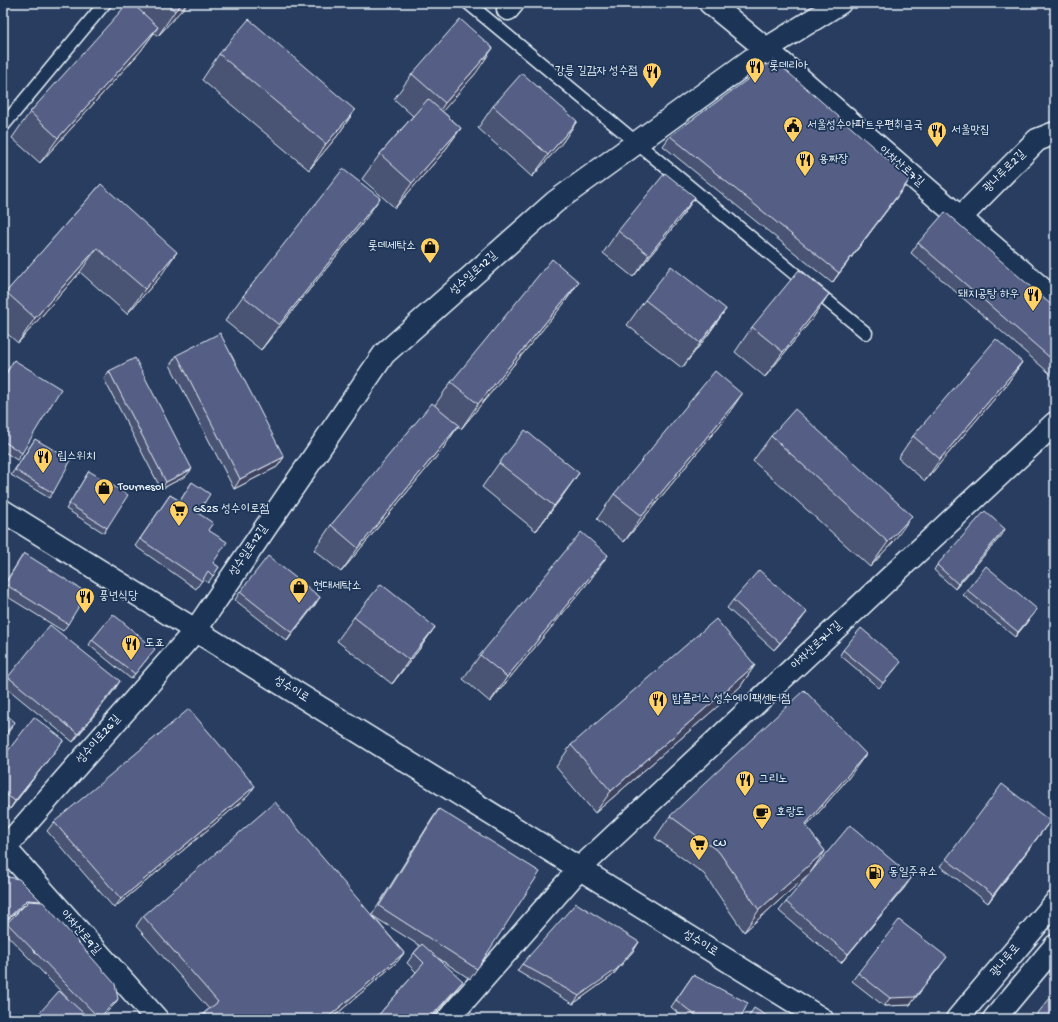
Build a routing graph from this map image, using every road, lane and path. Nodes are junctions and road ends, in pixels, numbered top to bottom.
1 (105, 3) edge
2 (468, 3) edge
3 (710, 3) edge
4 (840, 3) edge
5 (766, 49) junction
6 (3, 126) edge
7 (1055, 133) edge
8 (636, 143) junction
9 (960, 218) junction
10 (1055, 300) edge
11 (866, 334) dead end
12 (1055, 423) edge
13 (3, 511) edge
14 (195, 630) junction
15 (3, 849) edge
16 (579, 869) junction
17 (1055, 903) edge
18 (1055, 946) edge
19 (157, 1019) edge
20 (448, 1019) edge
21 (822, 1019) edge
22 (957, 1019) edge
23 (994, 1019) edge

1 - 6 lane
2 - 8 lane
3 - 5 street, 아차산로7길
4 - 5 street, 성수일로12길
5 - 8 street, 성수일로12길
5 - 9 street, 아차산로7길
7 - 9 street, 광나루로2길
8 - 11 lane
8 - 14 street, 성수일로12길
9 - 10 street, 아차산로7길
12 - 16 street, 아차산로7나길
13 - 14 street, 성수이로
14 - 15 street, 성수이로26길
14 - 16 street, 성수이로
15 - 19 street, 아차산로9길
16 - 20 street
16 - 21 street, 성수이로
17 - 22 street, 광나루로
18 - 23 street

